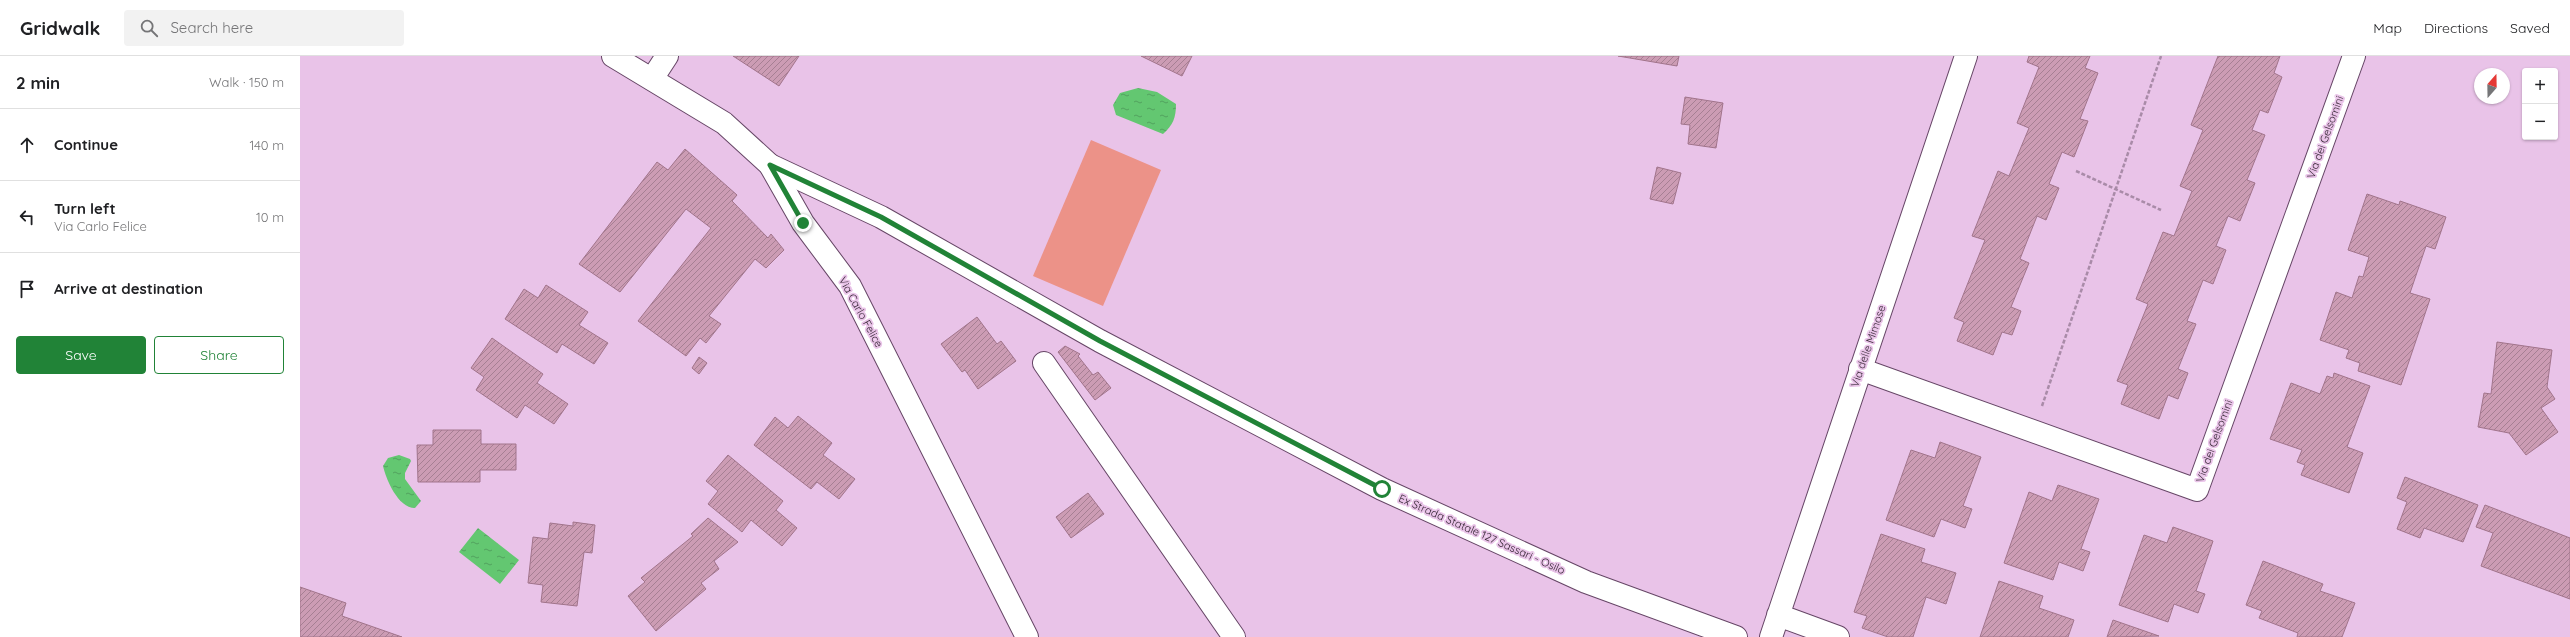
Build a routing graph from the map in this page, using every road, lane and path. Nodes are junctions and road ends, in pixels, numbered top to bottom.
1 (613, 56) edge
2 (667, 56) edge
3 (1966, 56) edge
4 (2161, 56) edge
5 (2354, 56) edge
6 (652, 79) junction
7 (770, 165) junction
8 (2076, 172) dead end
9 (2117, 190) junction
10 (2161, 210) dead end
11 (1044, 362) dead end
12 (1860, 369) junction
13 (2034, 431) junction
14 (1778, 615) junction
15 (1027, 637) edge
16 (1234, 637) edge
17 (1736, 637) edge
18 (1771, 637) edge
19 (1838, 637) edge

1 - 6 street, Via Carlo Felice
2 - 6 street
3 - 12 street, Via delle Mimose
4 - 9 path
5 - 13 street, Via dei Gelsomini
6 - 7 street, Via Carlo Felice
7 - 15 street, Via Carlo Felice
7 - 17 street, Ex Strada Statale 127 Sassari - Osilo
8 - 9 path
9 - 10 path
9 - 13 path
11 - 16 street
12 - 13 street, Via dei Gelsomini
12 - 14 street, Via delle Mimose
14 - 18 street, Via delle Mimose
14 - 19 street

